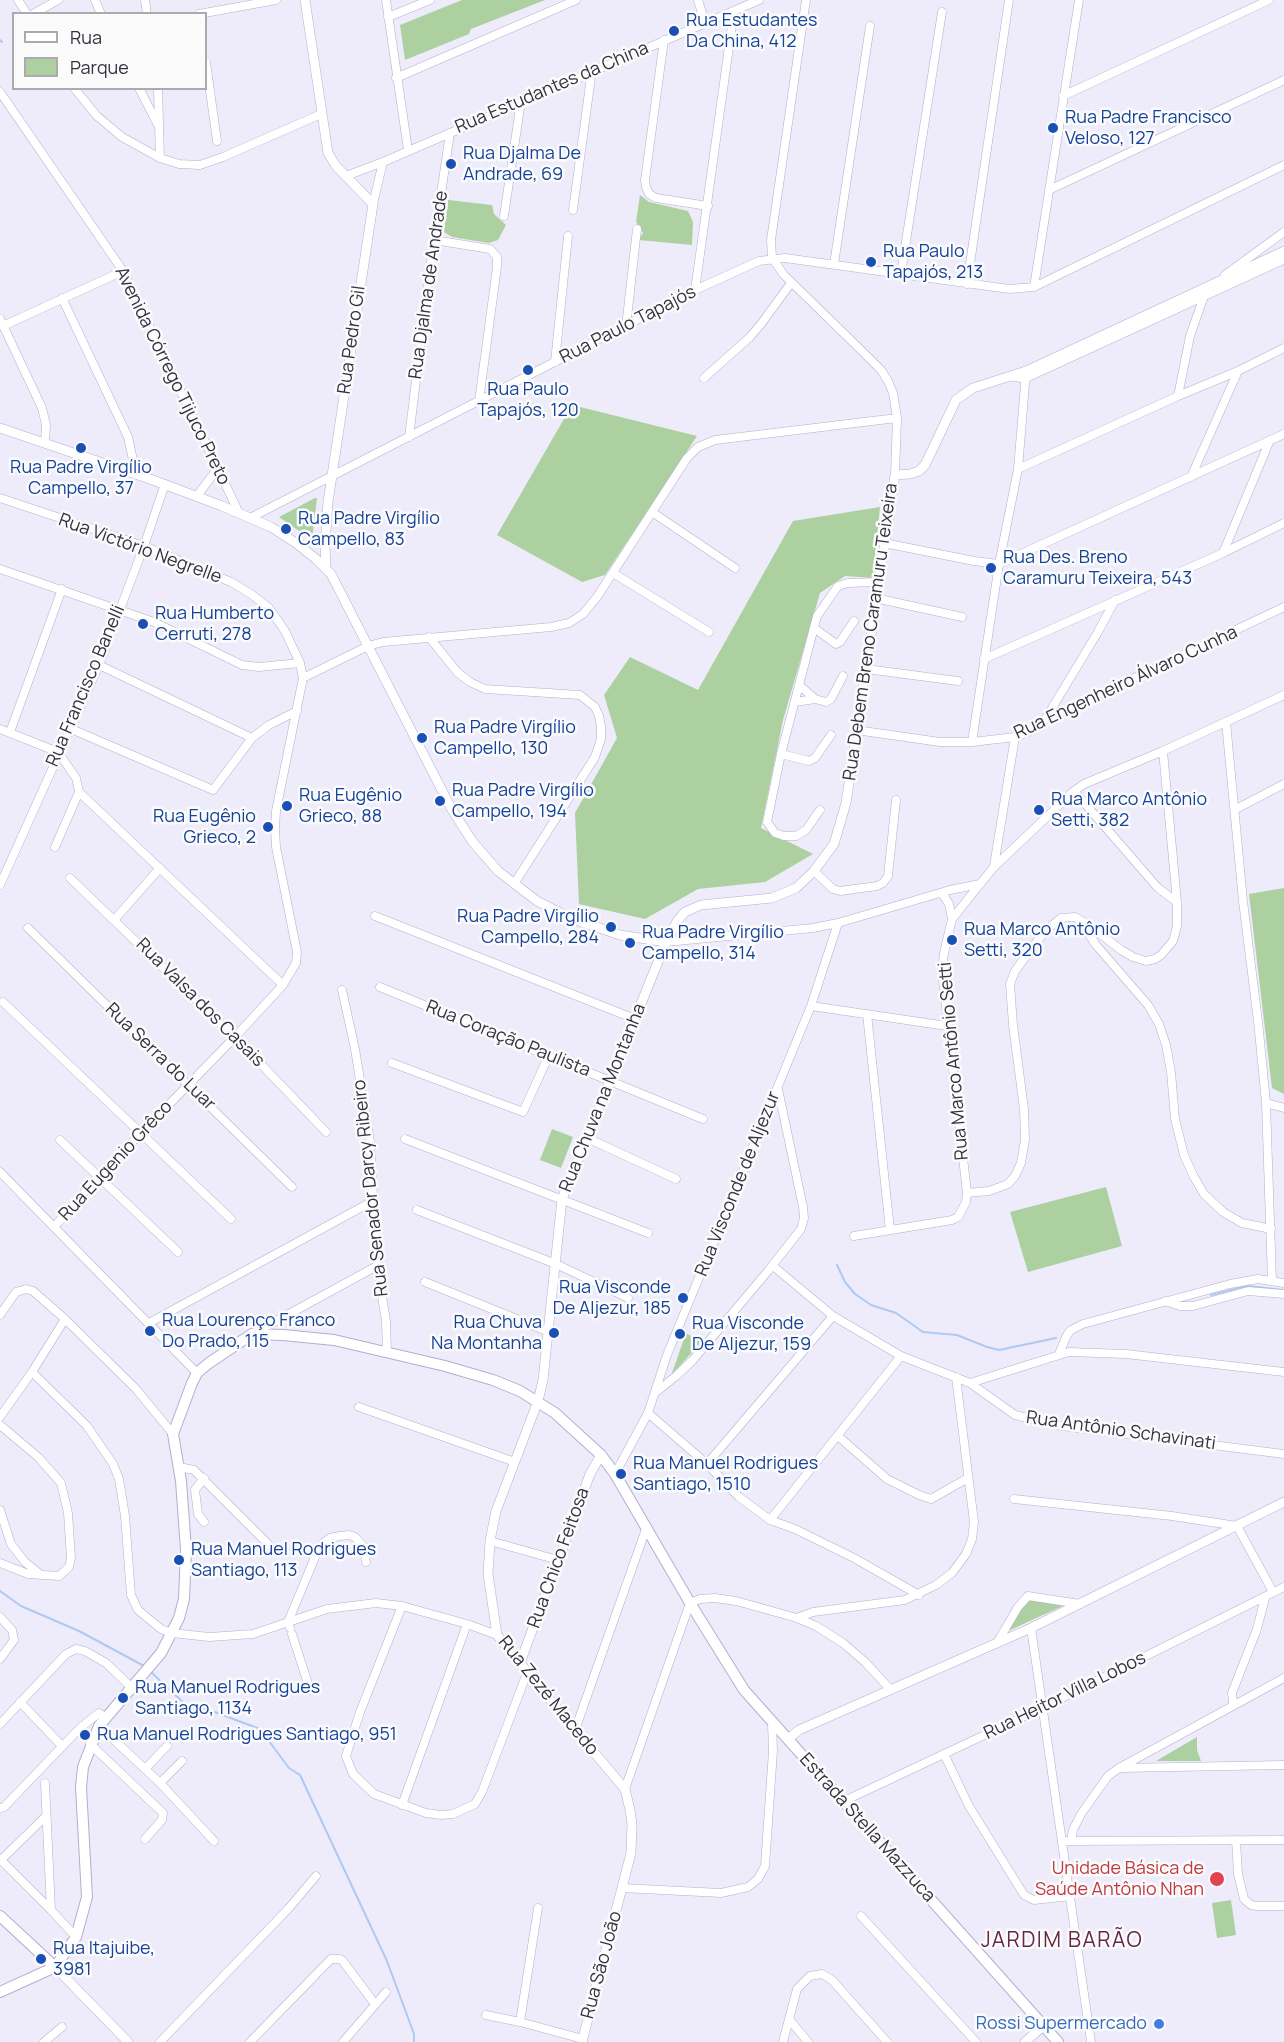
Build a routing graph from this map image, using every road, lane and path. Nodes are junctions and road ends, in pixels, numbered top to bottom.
1 (58, 0) edge
2 (276, 0) edge
3 (305, 0) edge
4 (386, 0) edge
5 (430, 0) edge
6 (576, 0) edge
7 (698, 0) edge
8 (759, 0) edge
9 (806, 0) edge
10 (1009, 0) edge
11 (1269, 0) edge
12 (1081, 1) edge
13 (225, 4) edge
14 (734, 11) junction
15 (37, 12) edge
16 (204, 12) edge
17 (942, 12) dead end
18 (388, 17) junction
19 (705, 23) junction
20 (870, 26) dead end
21 (664, 40) junction
22 (207, 69) edge
23 (592, 70) junction
24 (396, 78) junction
25 (1284, 80) edge
26 (76, 90) edge
27 (140, 90) edge
28 (158, 90) edge
29 (0, 92) edge
30 (1064, 96) junction
31 (521, 101) junction
32 (321, 114) junction
33 (160, 130) junction
34 (450, 133) junction
35 (217, 141) dead end
36 (408, 150) junction
37 (160, 158) junction
38 (383, 162) junction
39 (1284, 165) edge
40 (346, 176) junction
41 (1049, 190) junction
42 (373, 204) junction
43 (708, 206) junction
44 (573, 210) dead end
45 (504, 216) dead end
46 (637, 230) dead end
47 (1284, 232) edge
48 (568, 236) dead end
49 (434, 240) junction
50 (1284, 251) edge
51 (772, 258) junction
52 (1284, 259) edge
53 (834, 264) junction
54 (123, 272) junction
55 (901, 273) junction
56 (791, 283) junction
57 (967, 284) junction
58 (1210, 285) junction
59 (1034, 287) junction
60 (695, 290) junction
61 (62, 298) junction
62 (1203, 298) junction
63 (2, 322) edge
64 (626, 327) junction
65 (1284, 348) edge
66 (555, 362) junction
67 (1238, 371) junction
68 (1026, 375) junction
69 (704, 378) dead end
70 (1178, 396) junction
71 (479, 401) junction
72 (897, 418) junction
73 (0, 428) edge
74 (1284, 434) edge
75 (409, 437) junction
76 (1270, 440) junction
77 (45, 443) junction
78 (217, 469) junction
79 (1018, 469) junction
80 (135, 474) junction
81 (895, 475) junction
82 (332, 476) junction
83 (1191, 477) junction
84 (165, 484) junction
85 (197, 496) junction
86 (0, 498) edge
87 (652, 512) junction
88 (239, 513) junction
89 (250, 518) junction
90 (1284, 523) edge
91 (884, 543) junction
92 (144, 546) junction
93 (1223, 553) junction
94 (999, 564) junction
95 (735, 568) dead end
96 (0, 569) edge
97 (326, 569) junction
98 (613, 573) junction
99 (877, 582) junction
100 (62, 589) junction
101 (875, 598) junction
102 (1114, 600) junction
103 (1284, 607) edge
104 (120, 609) junction
105 (962, 617) dead end
106 (854, 621) dead end
107 (814, 628) junction
108 (709, 632) dead end
109 (429, 637) junction
110 (368, 645) junction
111 (984, 659) junction
112 (300, 663) junction
113 (99, 664) junction
114 (866, 669) junction
115 (843, 676) dead end
116 (303, 678) junction
117 (957, 681) dead end
118 (799, 685) junction
119 (1284, 695) edge
120 (815, 699) junction
121 (795, 702) junction
122 (297, 711) junction
123 (1045, 720) junction
124 (1226, 722) junction
125 (69, 728) junction
126 (0, 729) edge
127 (856, 730) junction
128 (10, 732) junction
129 (831, 735) dead end
130 (252, 738) junction
131 (1015, 738) junction
132 (972, 742) junction
133 (1163, 751) junction
134 (58, 752) junction
135 (781, 754) junction
136 (1284, 784) edge
137 (1074, 790) junction
138 (79, 792) junction
139 (897, 800) dead end
140 (1236, 809) junction
141 (820, 810) dead end
142 (56, 847) dead end
143 (994, 867) junction
144 (160, 868) junction
145 (814, 871) junction
146 (70, 878) dead end
147 (514, 884) junction
148 (980, 884) junction
149 (0, 885) edge
150 (942, 892) junction
151 (1178, 902) junction
152 (375, 916) dead end
153 (115, 919) junction
154 (952, 919) junction
155 (1080, 920) junction
156 (838, 923) junction
157 (28, 928) dead end
158 (666, 942) junction
159 (283, 985) junction
160 (380, 987) dead end
161 (342, 990) dead end
162 (3, 1002) dead end
163 (811, 1006) junction
164 (867, 1014) junction
165 (635, 1019) junction
166 (947, 1026) junction
167 (235, 1037) junction
168 (549, 1055) junction
169 (392, 1063) dead end
170 (610, 1081) junction
171 (189, 1084) junction
172 (778, 1088) junction
173 (1266, 1103) junction
174 (1284, 1108) edge
175 (703, 1119) dead end
176 (326, 1132) dead end
177 (142, 1133) junction
178 (587, 1138) junction
179 (405, 1139) dead end
180 (60, 1140) dead end
181 (0, 1172) edge
182 (99, 1176) junction
183 (6, 1178) junction
184 (676, 1179) dead end
185 (0, 1185) edge
186 (292, 1187) dead end
187 (967, 1193) junction
188 (562, 1199) junction
189 (373, 1202) junction
190 (417, 1210) dead end
191 (231, 1219) dead end
192 (55, 1226) junction
193 (1271, 1228) junction
194 (890, 1230) junction
195 (648, 1233) dead end
196 (854, 1236) dead end
197 (178, 1252) dead end
198 (556, 1264) junction
199 (377, 1266) junction
200 (773, 1266) junction
201 (1272, 1281) junction
202 (425, 1282) dead end
203 (1284, 1283) edge
204 (1284, 1294) edge
205 (628, 1298) dead end
206 (1164, 1301) junction
207 (0, 1315) edge
208 (833, 1316) junction
209 (65, 1319) junction
210 (149, 1323) junction
211 (549, 1332) junction
212 (252, 1334) junction
213 (387, 1351) junction
214 (1059, 1354) junction
215 (901, 1356) junction
216 (32, 1372) junction
217 (1284, 1372) edge
218 (197, 1373) junction
219 (956, 1377) junction
220 (970, 1383) junction
221 (654, 1393) junction
222 (538, 1401) junction
223 (359, 1407) dead end
224 (648, 1413) junction
225 (0, 1417) edge
226 (0, 1425) edge
227 (173, 1434) junction
228 (837, 1436) junction
229 (1284, 1454) edge
230 (601, 1455) junction
231 (515, 1462) junction
232 (707, 1464) junction
233 (179, 1467) junction
234 (615, 1474) junction
235 (204, 1478) junction
236 (968, 1478) junction
237 (1014, 1500) dead end
238 (1284, 1502) edge
239 (0, 1510) edge
240 (770, 1520) junction
241 (204, 1522) dead end
242 (1237, 1526) junction
243 (646, 1530) junction
244 (490, 1541) junction
245 (273, 1548) dead end
246 (558, 1560) junction
247 (366, 1562) dead end
248 (0, 1563) edge
249 (41, 1575) junction
250 (1284, 1587) edge
251 (1273, 1592) junction
252 (919, 1594) junction
253 (1265, 1598) junction
254 (690, 1603) junction
255 (1080, 1604) junction
256 (402, 1606) junction
257 (0, 1617) edge
258 (797, 1618) junction
259 (467, 1624) junction
260 (290, 1628) junction
261 (1031, 1628) junction
262 (172, 1634) junction
263 (497, 1635) junction
264 (997, 1644) junction
265 (0, 1659) edge
266 (520, 1663) junction
267 (527, 1673) junction
268 (1284, 1678) edge
269 (135, 1684) junction
270 (890, 1689) junction
271 (310, 1690) dead end
272 (20, 1702) junction
273 (1233, 1704) junction
274 (1042, 1708) junction
275 (102, 1721) junction
276 (772, 1723) junction
277 (0, 1724) edge
278 (574, 1730) junction
279 (788, 1739) junction
280 (90, 1744) junction
281 (62, 1746) junction
282 (167, 1746) dead end
283 (773, 1751) junction
284 (944, 1754) junction
285 (182, 1761) dead end
286 (1284, 1765) edge
287 (1119, 1768) junction
288 (145, 1769) junction
289 (45, 1783) dead end
290 (160, 1783) junction
291 (625, 1789) junction
292 (844, 1801) junction
293 (402, 1805) junction
294 (0, 1808) edge
295 (45, 1816) junction
296 (145, 1839) dead end
297 (1236, 1840) junction
298 (1284, 1840) edge
299 (214, 1841) dead end
300 (1062, 1841) junction
301 (1071, 1841) junction
302 (1, 1859) edge
303 (316, 1876) dead end
304 (622, 1888) junction
305 (1071, 1896) junction
306 (1284, 1906) edge
307 (538, 1908) dead end
308 (51, 1910) junction
309 (0, 1916) edge
310 (861, 1916) dead end
311 (76, 1937) junction
312 (55, 1967) junction
313 (0, 1992) edge
314 (386, 1992) dead end
315 (375, 2004) junction
316 (486, 2015) dead end
317 (789, 2019) junction
318 (520, 2022) junction
319 (62, 2026) dead end
320 (1043, 2026) junction
321 (256, 2040) edge
322 (583, 2041) edge
323 (44, 2042) edge
324 (128, 2042) edge
325 (160, 2042) edge
326 (343, 2042) edge
327 (783, 2042) edge
328 (808, 2042) edge
329 (887, 2042) edge
330 (976, 2042) edge
331 (1025, 2042) edge
332 (1058, 2042) edge
333 (1091, 2042) edge

1 - 15 street
2 - 13 street
3 - 32 street
4 - 18 street
5 - 18 street
6 - 24 street
7 - 19 street
8 - 14 street, Rua Estudantes da China
9 - 51 street
10 - 57 street
11 - 30 street
12 - 30 street
13 - 16 street
14 - 19 street, Rua Estudantes da China
14 - 43 street
17 - 55 street
18 - 24 street
19 - 21 street, Rua Estudantes da China
20 - 53 street
21 - 23 street, Rua Estudantes da China
21 - 43 street
22 - 35 street
23 - 31 street, Rua Estudantes da China
23 - 44 street
24 - 36 street
25 - 41 street
26 - 37 street
27 - 33 street
28 - 33 street
29 - 54 street, Avenida Córrego Tijuco Preto
30 - 41 street
31 - 34 street, Rua Estudantes da China
31 - 45 street
32 - 37 street
32 - 40 street
33 - 37 street
34 - 36 street, Rua Estudantes da China
34 - 49 street, Rua Djalma de Andrade
36 - 38 street, Rua Estudantes da China
38 - 40 street, Rua Estudantes da China
38 - 42 street, Rua Pedro Gil
39 - 59 street
40 - 42 street
41 - 59 street
42 - 82 street, Rua Pedro Gil
43 - 60 street
46 - 64 street
47 - 58 street
48 - 66 street
49 - 71 street
49 - 75 street, Rua Djalma de Andrade
50 - 58 street
51 - 53 street, Rua Paulo Tapajós
51 - 56 street, Rua Debem Breno Caramuru Teixeira
51 - 60 street, Rua Paulo Tapajós
52 - 62 street
53 - 55 street, Rua Paulo Tapajós
54 - 61 street
54 - 78 street, Avenida Córrego Tijuco Preto
55 - 57 street, Rua Paulo Tapajós
56 - 69 street
56 - 72 street, Rua Debem Breno Caramuru Teixeira
57 - 59 street, Rua Paulo Tapajós
58 - 62 street
58 - 68 street
60 - 64 street, Rua Paulo Tapajós
61 - 63 street
61 - 80 street
62 - 68 street
62 - 70 street
63 - 77 street
64 - 66 street, Rua Paulo Tapajós
65 - 67 street
66 - 71 street, Rua Paulo Tapajós
67 - 70 street
67 - 83 street
68 - 79 street
68 - 81 street
70 - 79 street
71 - 75 street, Rua Paulo Tapajós
72 - 81 street, Rua Debem Breno Caramuru Teixeira
72 - 87 street
73 - 77 street
74 - 76 street
75 - 82 street, Rua Paulo Tapajós
76 - 83 street
76 - 93 street
77 - 80 street
78 - 85 street
78 - 88 street, Avenida Córrego Tijuco Preto
79 - 94 street
80 - 84 street
81 - 91 street, Rua Debem Breno Caramuru Teixeira
82 - 89 street, Rua Paulo Tapajós
82 - 97 street, Rua Pedro Gil
83 - 94 street
84 - 85 street
84 - 92 street, Rua Francisco Banelli
85 - 88 street
86 - 92 street, Rua Victório Negrelle
87 - 95 street
87 - 98 street
88 - 89 street
89 - 97 street
90 - 93 street
91 - 94 street
91 - 99 street, Rua Debem Breno Caramuru Teixeira
92 - 104 street, Rua Francisco Banelli
92 - 112 street, Rua Victório Negrelle
93 - 102 street
94 - 111 street
96 - 100 street
97 - 110 street
98 - 108 street
98 - 109 street
99 - 101 street, Rua Debem Breno Caramuru Teixeira
99 - 107 street
100 - 104 street
100 - 128 street
101 - 105 street
101 - 114 street, Rua Debem Breno Caramuru Teixeira
102 - 111 street
102 - 123 street
103 - 123 street, Rua Engenheiro Álvaro Cunha
104 - 112 street
104 - 113 street, Rua Francisco Banelli
106 - 107 street
107 - 118 street
109 - 110 street
109 - 147 street
110 - 116 street
110 - 147 street
111 - 132 street
112 - 116 street, Rua Victório Negrelle
113 - 125 street, Rua Francisco Banelli
113 - 130 street
114 - 117 street
114 - 127 street, Rua Debem Breno Caramuru Teixeira
115 - 120 street
116 - 122 street
118 - 120 street
118 - 121 street
119 - 124 street, Rua Marco Antônio Setti
120 - 121 street
121 - 135 street
122 - 130 street
122 - 159 street, Rua Eugenio Grêco
123 - 131 street, Rua Engenheiro Álvaro Cunha
124 - 133 street, Rua Marco Antônio Setti
124 - 140 street
125 - 130 street
125 - 134 street, Rua Francisco Banelli
126 - 128 street
127 - 132 street, Rua Engenheiro Álvaro Cunha
127 - 145 street, Rua Debem Breno Caramuru Teixeira
128 - 134 street
129 - 135 street
131 - 132 street, Rua Engenheiro Álvaro Cunha
131 - 143 street
133 - 137 street, Rua Marco Antônio Setti
133 - 151 street
134 - 138 street
134 - 149 street, Rua Francisco Banelli
135 - 141 street
136 - 140 street
137 - 143 street, Rua Marco Antônio Setti
137 - 151 street
138 - 142 street
138 - 144 street
139 - 145 street
140 - 173 street
143 - 148 street, Rua Marco Antônio Setti
144 - 153 street
144 - 159 street
145 - 158 street, Rua Debem Breno Caramuru Teixeira
146 - 153 street, Rua Valsa dos Casais
147 - 158 street
148 - 150 street
148 - 154 street, Rua Marco Antônio Setti
150 - 154 street
150 - 156 street
151 - 155 street
152 - 165 street
153 - 167 street, Rua Valsa dos Casais
154 - 166 street, Rua Marco Antônio Setti
155 - 187 street
155 - 193 street
156 - 158 street
156 - 163 street, Rua Visconde de Aljezur
157 - 171 street, Rua Serra do Luar
158 - 165 street, Rua Chuva na Montanha
159 - 167 street, Rua Eugenio Grêco
160 - 168 street, Rua Coração Paulista
161 - 189 street, Rua Senador Darcy Ribeiro
162 - 177 street
163 - 164 street
163 - 172 street, Rua Visconde de Aljezur
164 - 166 street
164 - 194 street
165 - 170 street, Rua Chuva na Montanha
166 - 187 street, Rua Marco Antônio Setti
167 - 171 street, Rua Eugenio Grêco
167 - 176 street, Rua Valsa dos Casais
168 - 169 street
168 - 170 street, Rua Coração Paulista
170 - 175 street, Rua Coração Paulista
170 - 178 street, Rua Chuva na Montanha
171 - 177 street, Rua Eugenio Grêco
171 - 186 street, Rua Serra do Luar
172 - 200 street
172 - 221 street, Rua Visconde de Aljezur
173 - 174 street
173 - 193 street
177 - 182 street, Rua Eugenio Grêco
177 - 191 street
178 - 184 street
178 - 188 street, Rua Chuva na Montanha
179 - 188 street
180 - 182 street
181 - 183 street
182 - 192 street, Rua Eugenio Grêco
182 - 197 street
183 - 185 street
183 - 192 street
187 - 194 street
188 - 195 street
188 - 198 street, Rua Chuva na Montanha
189 - 199 street, Rua Senador Darcy Ribeiro
189 - 210 street
190 - 198 street
192 - 210 street
193 - 201 street
194 - 196 street
198 - 205 street
198 - 211 street, Rua Chuva na Montanha
199 - 212 street
199 - 213 street, Rua Senador Darcy Ribeiro
200 - 208 street, Rua Antônio Schavinati
200 - 221 street
201 - 203 street
201 - 206 street
202 - 211 street
204 - 206 street
206 - 214 street
207 - 209 street
208 - 215 street, Rua Antônio Schavinati
208 - 232 street
209 - 216 street
209 - 227 street
210 - 218 street
211 - 222 street, Rua Chuva na Montanha
212 - 213 main road, Estrada Stella Mazzuca
212 - 218 main road
213 - 222 main road, Estrada Stella Mazzuca
214 - 217 street
214 - 220 street
215 - 219 street, Rua Antônio Schavinati
215 - 228 street
216 - 225 street
216 - 262 street
218 - 227 main road
219 - 220 street, Rua Antônio Schavinati
219 - 236 street
220 - 229 street, Rua Antônio Schavinati
221 - 224 street, Rua Visconde de Aljezur
222 - 230 main road, Estrada Stella Mazzuca
222 - 231 street, Rua Zezé Macedo
223 - 231 street
224 - 232 street
224 - 234 street, Rua Visconde de Aljezur
226 - 249 street
227 - 233 main road
228 - 236 street
228 - 240 street
230 - 234 main road, Estrada Stella Mazzuca
230 - 246 street, Rua Chico Feitosa
231 - 244 street, Rua Zezé Macedo
232 - 240 street
233 - 235 street
233 - 262 main road
234 - 243 main road, Estrada Stella Mazzuca
235 - 241 street
235 - 245 street
236 - 252 street
237 - 242 street
238 - 242 street
239 - 249 street
240 - 252 street
242 - 251 street
242 - 255 street
243 - 254 main road, Estrada Stella Mazzuca
243 - 278 street
244 - 246 street
244 - 263 street, Rua Zezé Macedo
246 - 266 street, Rua Chico Feitosa
247 - 260 street
248 - 249 street
250 - 251 street, Rua Heitor Villa Lobos
251 - 253 street, Rua Heitor Villa Lobos
252 - 258 street
253 - 273 street
253 - 274 street, Rua Heitor Villa Lobos
254 - 258 street
254 - 276 main road, Estrada Stella Mazzuca
254 - 291 street
255 - 261 street
255 - 264 street
256 - 259 street
256 - 260 street
256 - 293 street
257 - 265 street
258 - 270 street
259 - 263 street
259 - 293 street
260 - 262 street
260 - 271 street
261 - 264 street
261 - 274 street
262 - 269 main road
263 - 266 street, Rua Zezé Macedo
264 - 270 street
266 - 267 street, Rua Zezé Macedo
267 - 278 street, Rua Zezé Macedo
267 - 293 street
268 - 273 street
269 - 272 street
269 - 275 main road
270 - 279 street
272 - 277 street
272 - 281 street
273 - 287 street
274 - 284 street, Rua Heitor Villa Lobos
274 - 300 street
275 - 280 main road
275 - 281 street
275 - 288 street
276 - 279 main road, Estrada Stella Mazzuca
276 - 283 street
278 - 291 street, Rua Zezé Macedo
279 - 283 street
279 - 292 main road, Estrada Stella Mazzuca
280 - 296 street
280 - 311 main road
281 - 294 street
282 - 288 street
283 - 304 street
284 - 292 street, Rua Heitor Villa Lobos
284 - 305 street
285 - 290 street
286 - 287 street
287 - 301 street
288 - 290 street
289 - 295 street
290 - 299 street
291 - 304 street, Rua Zezé Macedo
292 - 320 main road, Estrada Stella Mazzuca
295 - 302 street
295 - 308 street
297 - 298 street
297 - 301 street
297 - 306 street
300 - 301 street
300 - 305 street
302 - 308 street
303 - 325 street
304 - 322 street, Rua São João
305 - 333 street
307 - 318 street
308 - 311 street
309 - 312 main road
310 - 330 street
311 - 312 main road
312 - 313 main road
312 - 324 street
314 - 315 street
315 - 321 street
315 - 326 street
316 - 318 street
317 - 327 street
317 - 328 street
317 - 329 street
318 - 322 street
319 - 323 street
320 - 331 street
320 - 332 main road, Estrada Stella Mazzuca

